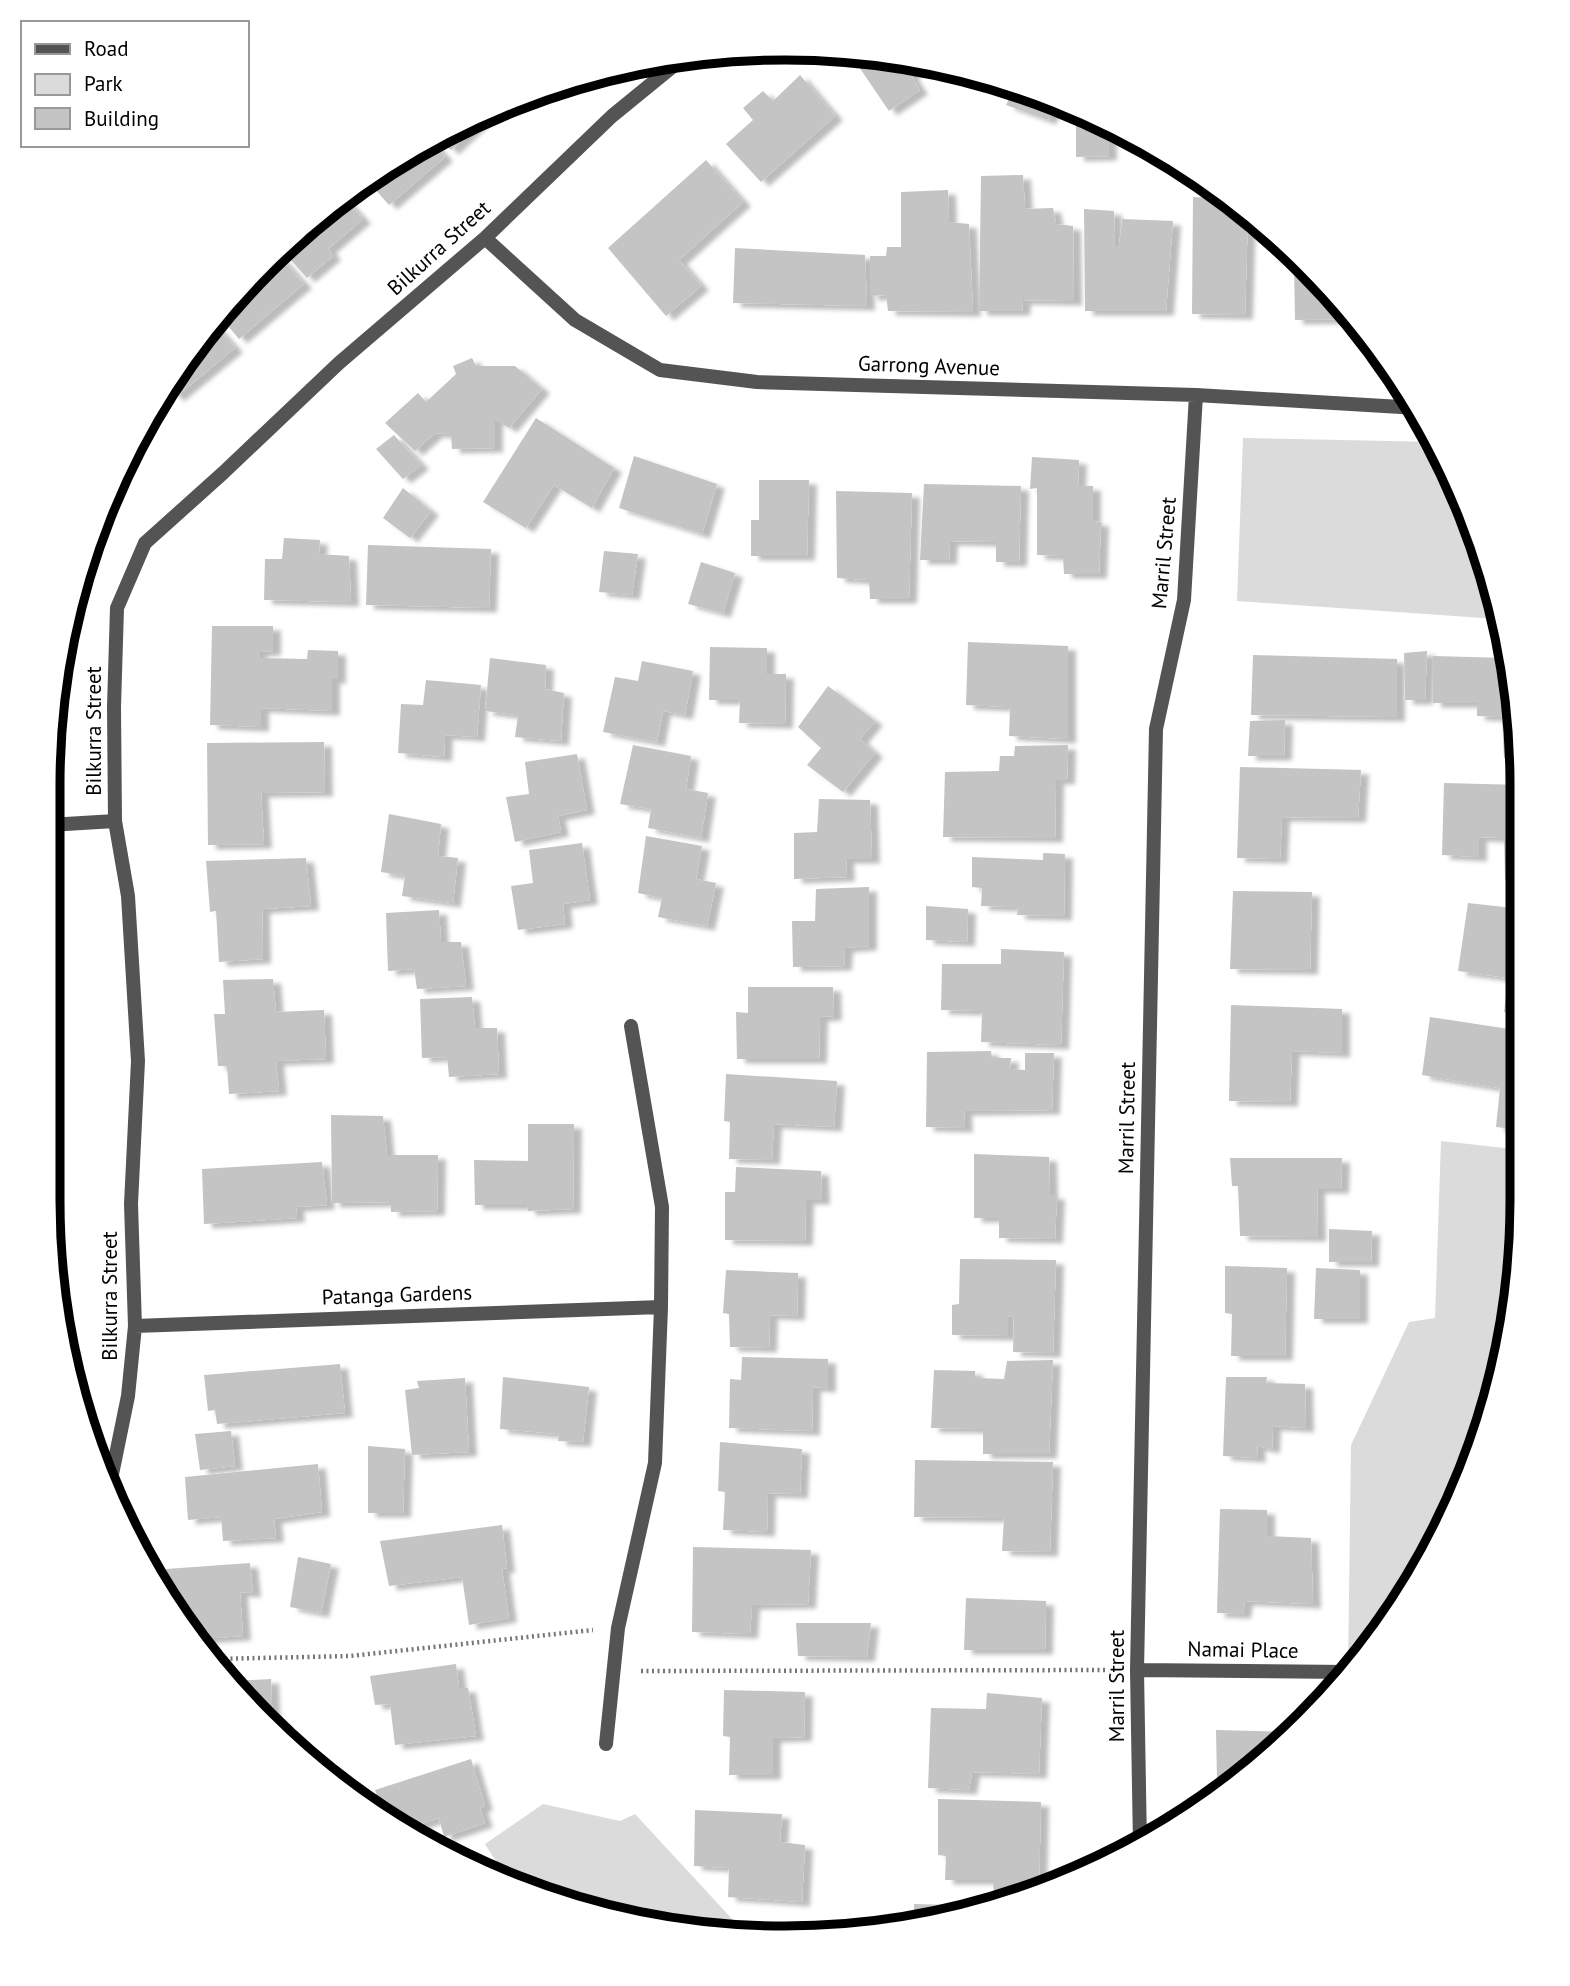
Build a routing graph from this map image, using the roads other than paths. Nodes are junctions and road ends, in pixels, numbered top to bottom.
1 (670, 69) edge
2 (485, 238) junction
3 (1196, 395) junction
4 (1404, 407) edge
5 (115, 821) junction
6 (60, 824) edge
7 (631, 1027) dead end
8 (662, 1307) junction
9 (135, 1325) junction
10 (112, 1472) edge
11 (1137, 1670) junction
12 (1336, 1672) edge
13 (606, 1745) dead end
14 (1140, 1833) edge

1 - 2 street, Bilkurra Street
2 - 3 street, Garrong Avenue
2 - 5 street, Bilkurra Street
3 - 4 street, Garrong Avenue
3 - 11 street, Marril Street
5 - 6 street
5 - 9 street, Bilkurra Street
7 - 8 street
8 - 9 street, Patanga Gardens
8 - 13 street
9 - 10 street, Bilkurra Street
11 - 12 street, Namai Place
11 - 14 street, Marril Street

